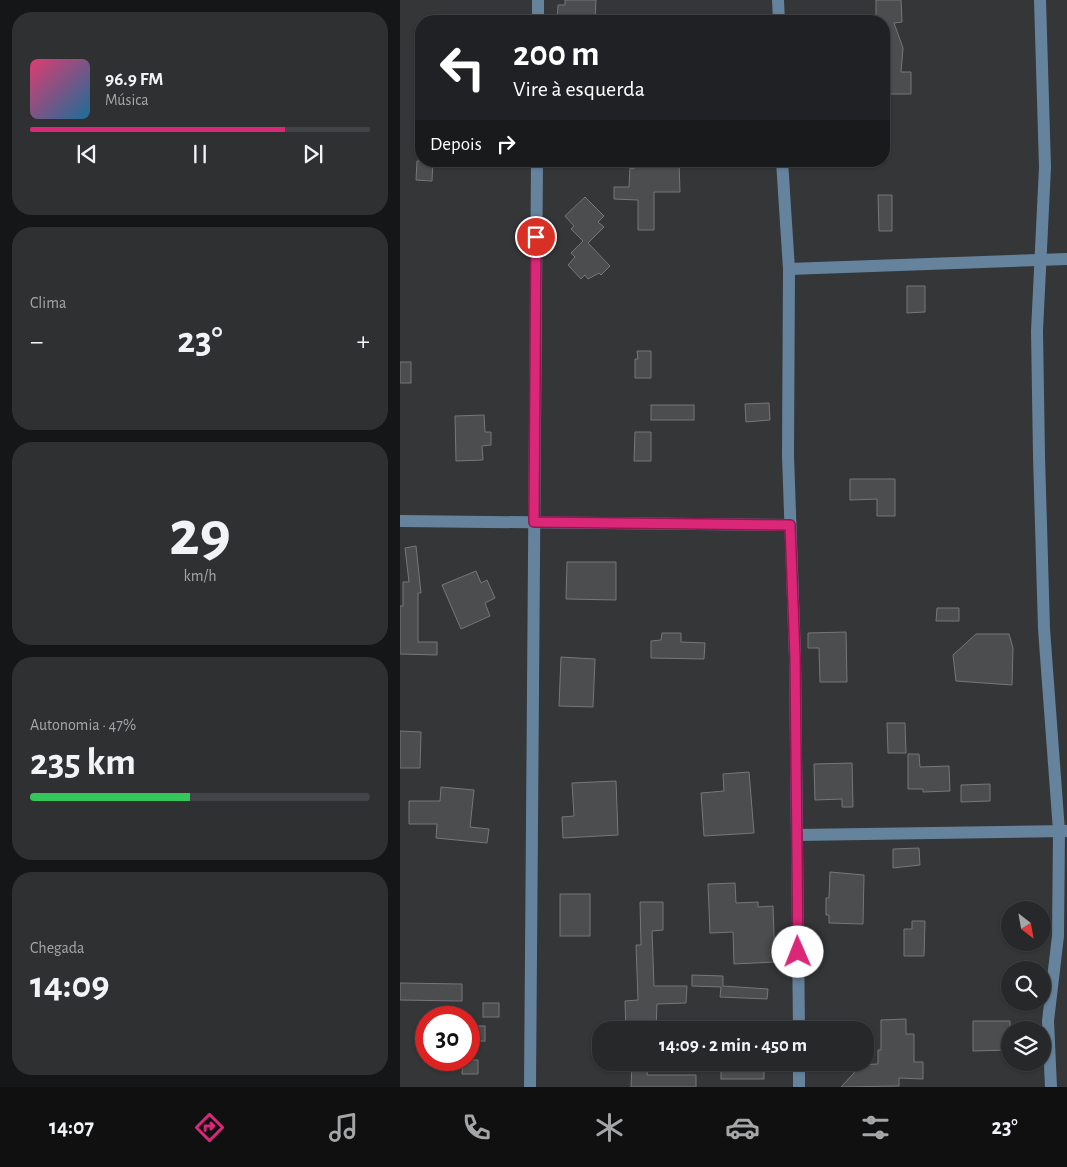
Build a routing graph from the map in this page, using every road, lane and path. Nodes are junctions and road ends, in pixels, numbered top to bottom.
1 (538, 0) edge
2 (778, 0) edge
3 (1040, 0) edge
4 (538, 15) edge
5 (779, 15) edge
6 (537, 167) edge
7 (782, 167) edge
8 (1067, 259) edge
9 (1041, 260) junction
10 (789, 269) junction
11 (400, 521) edge
12 (534, 522) junction
13 (790, 525) junction
14 (1063, 831) edge
15 (797, 835) junction
16 (799, 1021) edge
17 (799, 1071) edge
18 (530, 1087) edge
19 (799, 1087) edge
20 (1051, 1087) edge

1 - 4 street
2 - 5 street
3 - 9 street
6 - 12 street
7 - 10 street
8 - 9 street
9 - 10 street
9 - 14 street
10 - 13 street
11 - 12 street
12 - 13 street
12 - 18 street
13 - 15 street
14 - 15 street
14 - 20 street
15 - 16 street
17 - 19 street

